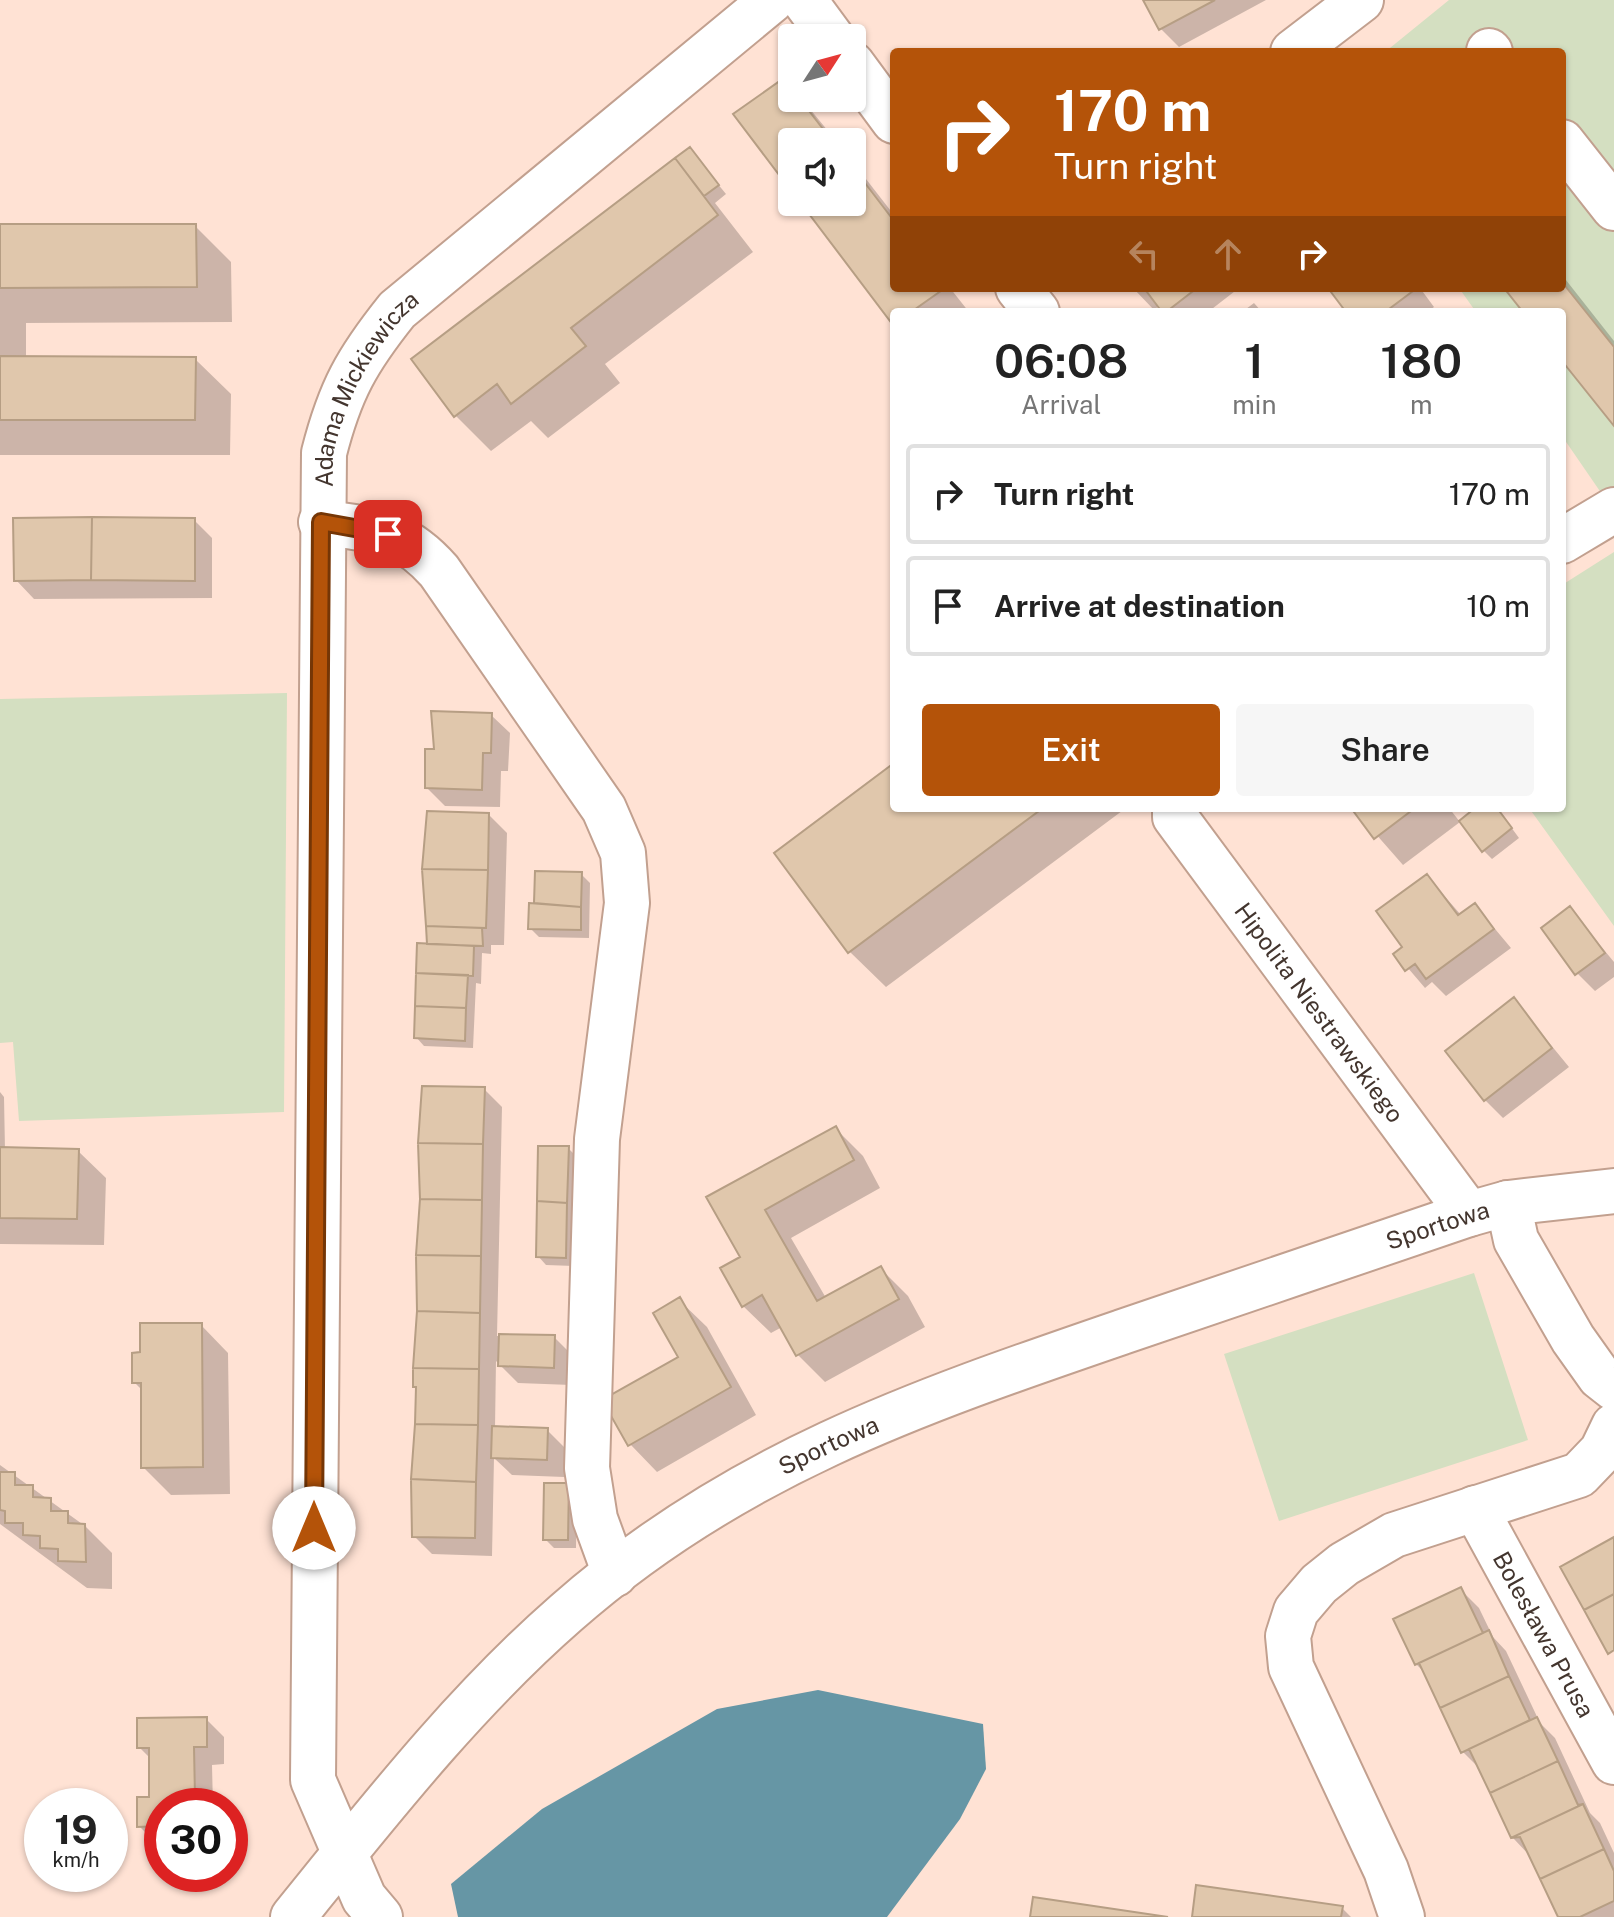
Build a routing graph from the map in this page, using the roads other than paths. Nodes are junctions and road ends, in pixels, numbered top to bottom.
1 (772, 0) edge
2 (804, 0) edge
3 (1361, 0) edge
4 (822, 24) edge
5 (1298, 48) edge
6 (866, 83) edge
7 (890, 116) edge
8 (1566, 147) edge
9 (1614, 208) edge
10 (1021, 292) edge
11 (1034, 308) edge
12 (1614, 510) edge
13 (321, 522) junction
14 (1566, 539) edge
15 (1175, 812) edge
16 (1614, 1191) edge
17 (1488, 1209) junction
18 (1614, 1388) edge
19 (1614, 1426) edge
20 (1475, 1508) junction
21 (615, 1574) junction
22 (1614, 1762) edge
23 (344, 1854) junction
24 (293, 1917) edge
25 (380, 1917) edge
26 (1402, 1917) edge

1 - 13 street, Adama Mickiewicza
2 - 4 street
3 - 5 street
6 - 7 street
8 - 9 street
10 - 11 street
12 - 14 street
13 - 21 street
13 - 23 street, Adama Mickiewicza
15 - 17 street, Hipolita Niestrawskiego
16 - 17 street, Sportowa
17 - 18 street
17 - 21 street, Sportowa
19 - 20 street
20 - 22 street, Bolesława Prusa
20 - 26 street
21 - 23 street, Sportowa
23 - 24 street, Sportowa
23 - 25 street, Adama Mickiewicza

